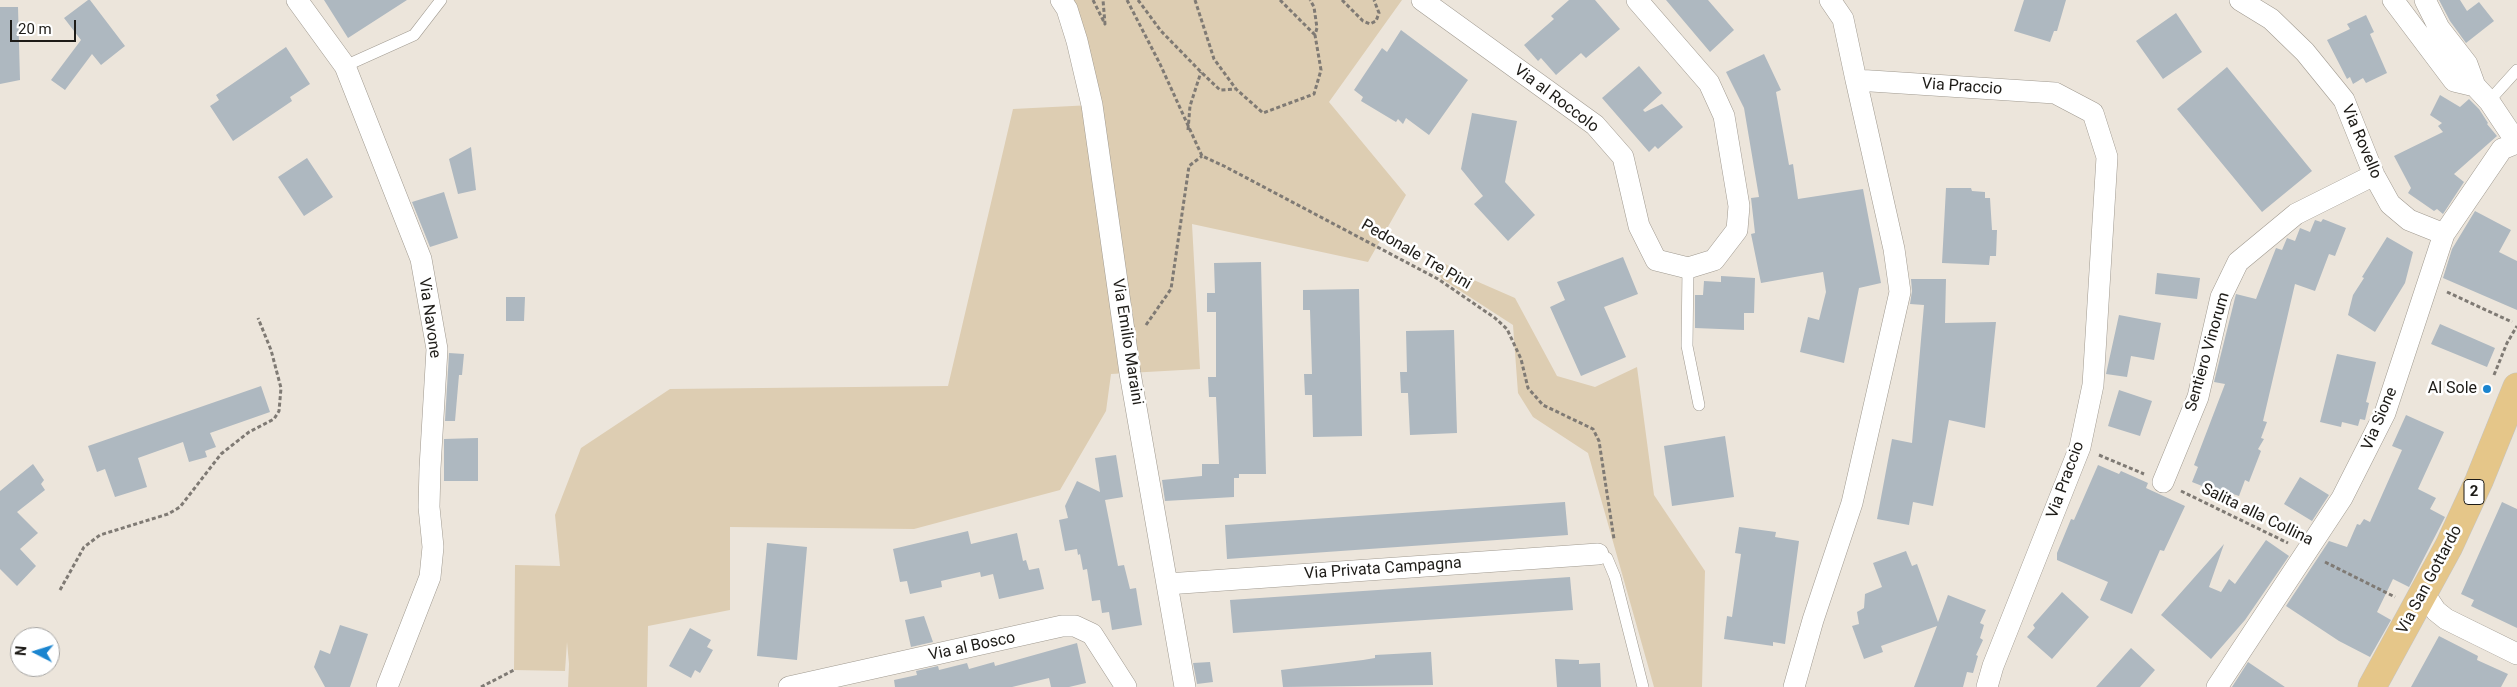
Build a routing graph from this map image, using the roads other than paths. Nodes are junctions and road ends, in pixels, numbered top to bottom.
1 (297, 0) edge
2 (442, 0) edge
3 (1061, 0) edge
4 (1422, 0) edge
5 (1637, 0) edge
6 (1830, 0) edge
7 (2240, 0) edge
8 (2393, 0) edge
9 (2425, 0) edge
10 (346, 66) junction
11 (2517, 70) edge
12 (1856, 80) junction
13 (2474, 86) junction
14 (2489, 101) junction
15 (2517, 143) edge
16 (2374, 175) junction
17 (2444, 234) junction
18 (1688, 268) junction
19 (2517, 387) edge
20 (1699, 405) dead end
21 (2163, 482) road end
22 (1598, 554) joint
23 (1167, 584) junction
24 (2419, 602) junction
25 (2517, 654) edge
26 (1184, 686) edge
27 (387, 687) edge
28 (789, 687) edge
29 (1126, 687) edge
30 (1644, 687) edge
31 (1794, 687) edge
32 (1987, 687) edge
33 (2217, 687) edge
34 (2372, 687) edge

1 - 10 street, Via Navone
2 - 10 lane
3 - 23 street, Via Emilio Maraini
4 - 18 street, Via al Roccolo
5 - 18 street
6 - 12 street
7 - 16 street, Via Rovello
8 - 13 street
9 - 13 street
10 - 27 street, Via Navone
11 - 14 lane
12 - 31 street
12 - 32 street, Via Praccio
13 - 14 street
14 - 15 street
15 - 17 street, Via Sione
16 - 17 street, Via Rovello
16 - 21 street, Sentiero Vinorum
17 - 33 street, Via Sione
18 - 20 lane
19 - 24 main road, Via San Gottardo / 2
22 - 23 street, Via Privata Campagna
22 - 30 lane
23 - 26 street, Via Emilio Maraini
24 - 25 street
24 - 34 main road, Via San Gottardo / 2
28 - 29 street, Via al Bosco

